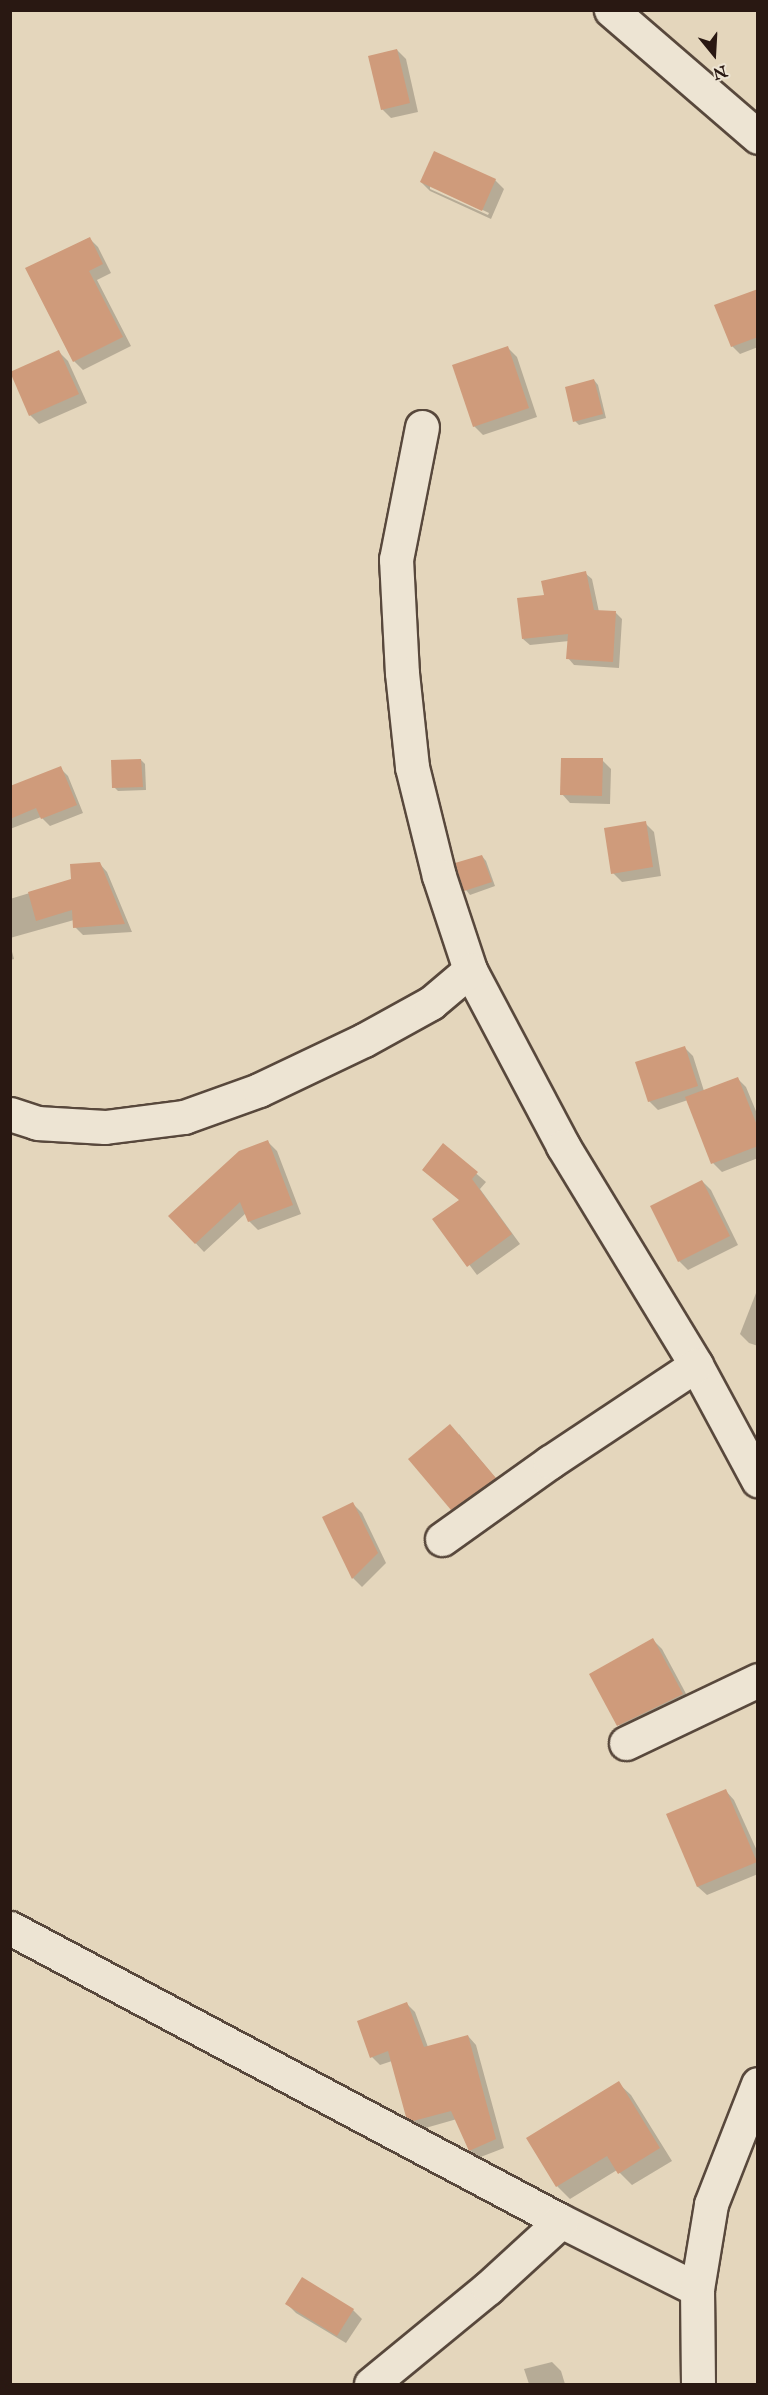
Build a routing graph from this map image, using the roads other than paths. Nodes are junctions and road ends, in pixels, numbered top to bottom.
1 (611, 10) edge
2 (758, 137) edge
3 (422, 427) dead end
4 (470, 970) junction
5 (10, 1114) edge
6 (696, 1365) junction
7 (758, 1480) edge
8 (442, 1539) dead end
9 (758, 1680) edge
10 (626, 1743) dead end
11 (10, 1928) edge
12 (758, 2084) edge
13 (561, 2221) junction
14 (697, 2289) junction
15 (371, 2385) edge
16 (698, 2385) edge

1 - 2 street
3 - 4 street
4 - 5 street
4 - 6 street
6 - 7 street
6 - 8 street
9 - 10 street
11 - 13 street
12 - 14 street
13 - 14 street
13 - 15 street
14 - 16 street

